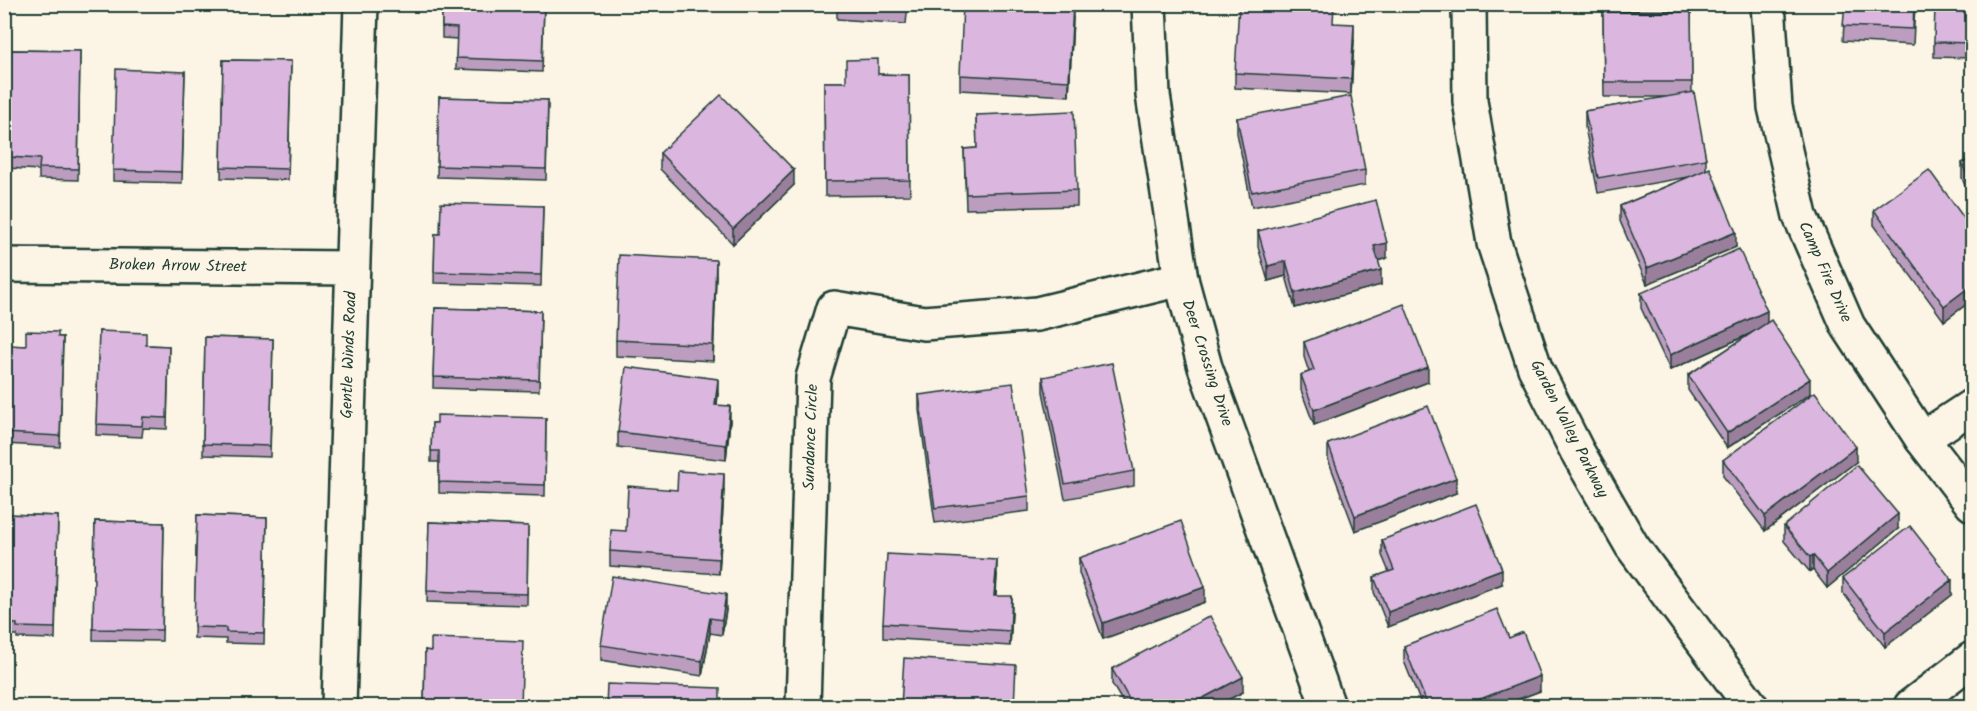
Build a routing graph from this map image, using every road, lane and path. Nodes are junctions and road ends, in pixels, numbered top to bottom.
1 (361, 4) edge
2 (1149, 4) edge
3 (1469, 4) edge
4 (1768, 4) edge
5 (4, 265) edge
6 (352, 268) junction
7 (1181, 279) junction
8 (1972, 406) edge
9 (1922, 439) junction
10 (1972, 504) edge
11 (1972, 659) edge
12 (339, 706) edge
13 (803, 706) edge
14 (1329, 706) edge
15 (1751, 706) edge
16 (1911, 706) edge

1 - 6 street, Gentle Winds Road
2 - 7 street, Deer Crossing Drive
3 - 15 street, Garden Valley Parkway
4 - 9 street, Camp Fire Drive
5 - 6 street, Broken Arrow Street
6 - 12 street, Gentle Winds Road
7 - 13 street, Sundance Circle
7 - 14 street, Deer Crossing Drive
8 - 9 street
9 - 10 street, Camp Fire Drive
11 - 16 street

